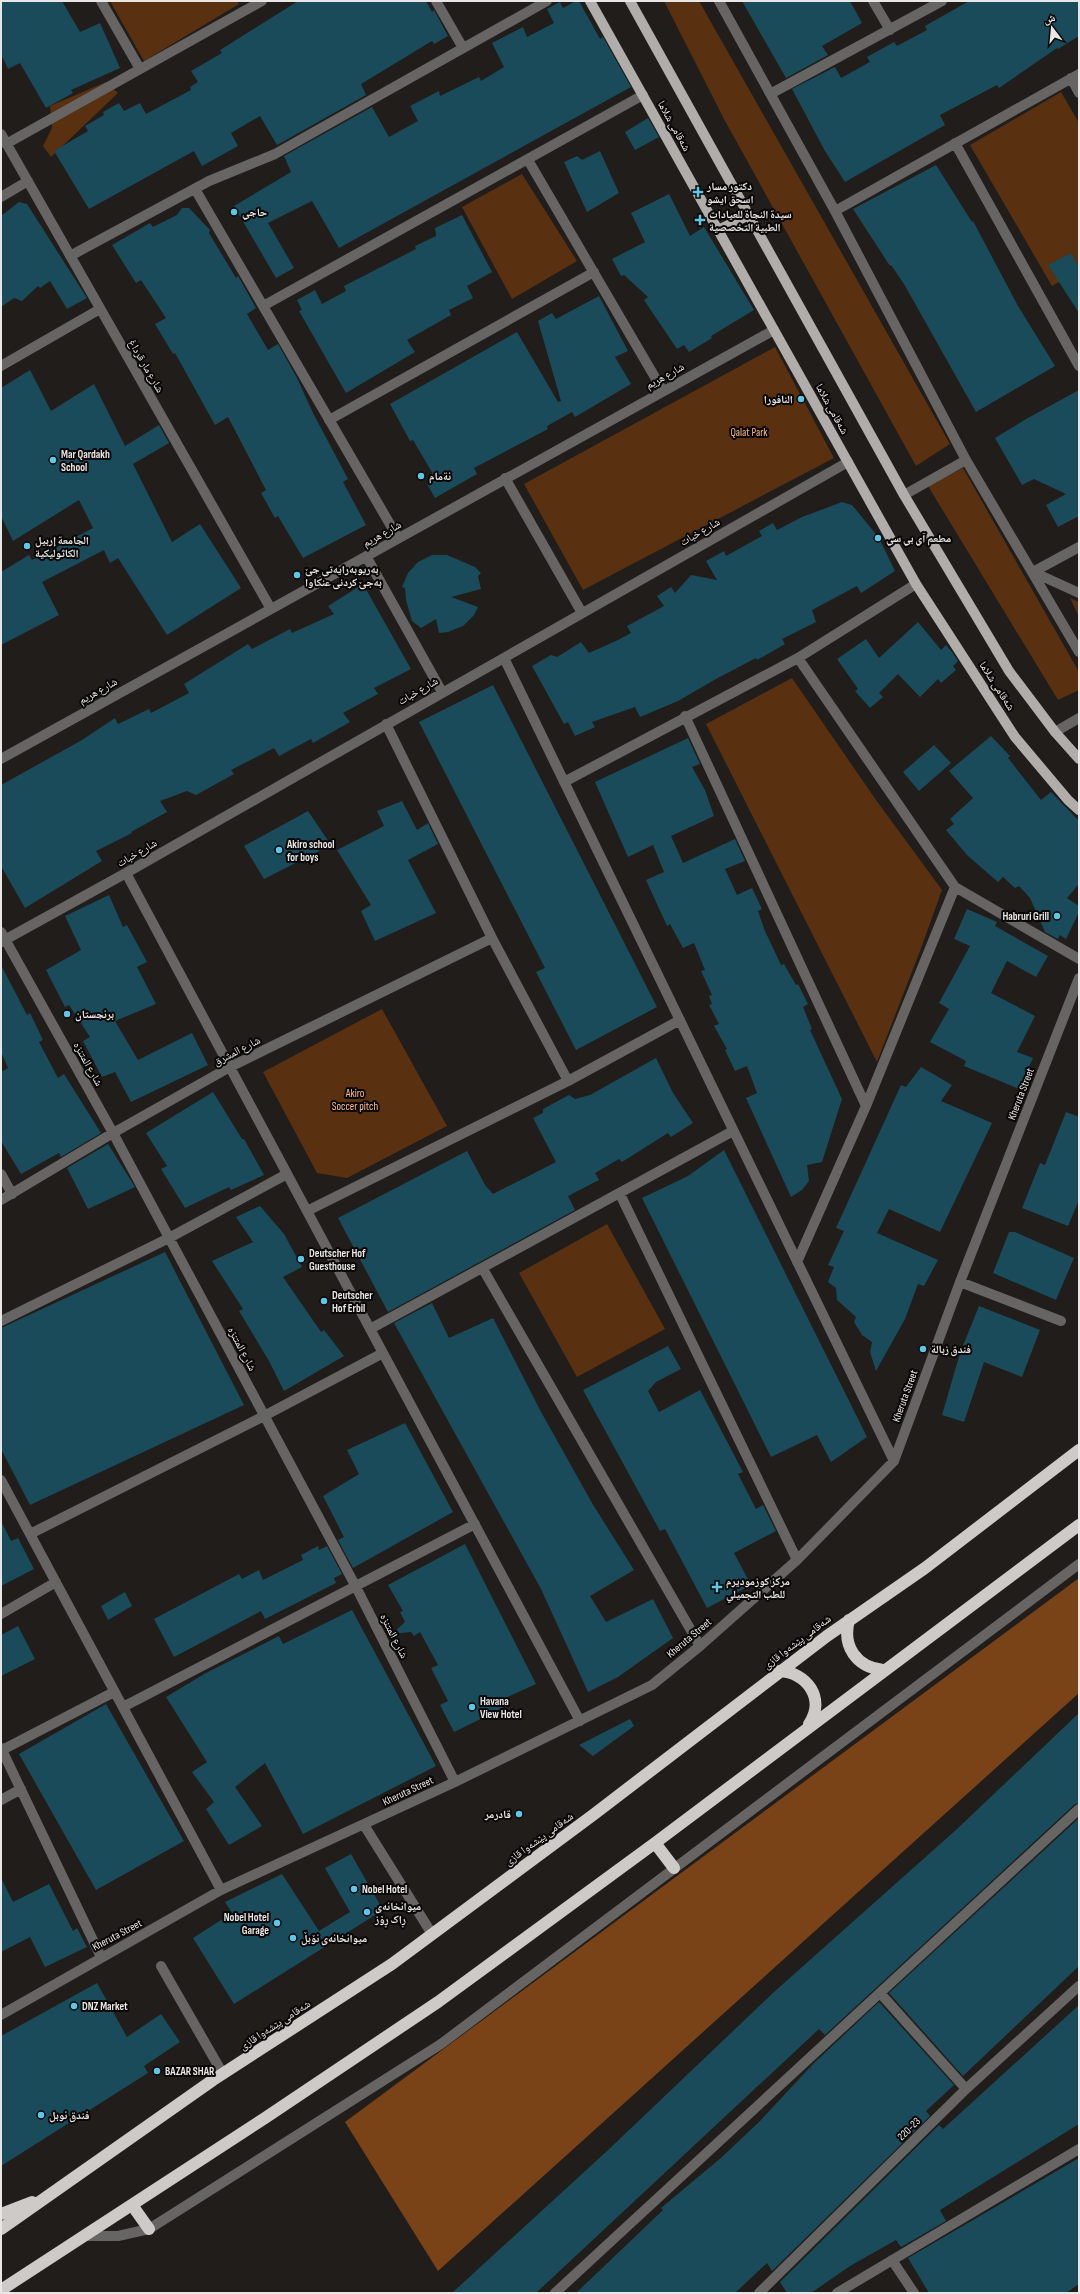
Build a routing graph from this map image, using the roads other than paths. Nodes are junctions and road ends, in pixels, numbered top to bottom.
1 (101, 1) edge
2 (262, 1) edge
3 (436, 1) edge
4 (547, 1) edge
5 (590, 1) edge
6 (630, 1) edge
7 (720, 1) edge
8 (873, 1) edge
9 (942, 1) edge
10 (890, 30) junction
11 (463, 48) junction
12 (140, 69) junction
13 (1075, 76) edge
14 (772, 93) junction
15 (1079, 93) edge
16 (643, 95) junction
17 (1, 134) edge
18 (955, 143) junction
19 (6, 144) junction
20 (528, 160) junction
21 (28, 181) junction
22 (195, 188) junction
23 (1, 196) edge
24 (835, 211) junction
25 (749, 214) junction
26 (718, 230) junction
27 (70, 256) junction
28 (594, 272) junction
29 (263, 306) junction
30 (100, 309) junction
31 (774, 330) junction
32 (1, 366) edge
33 (1079, 366) edge
34 (663, 391) junction
35 (329, 420) junction
36 (966, 460) junction
37 (848, 462) junction
38 (505, 478) junction
39 (904, 495) junction
40 (398, 538) junction
41 (1079, 547) edge
42 (366, 556) junction
43 (1033, 572) junction
44 (916, 584) junction
45 (1079, 593) edge
46 (271, 609) junction
47 (582, 613) junction
48 (1079, 652) edge
49 (504, 658) junction
50 (798, 658) junction
51 (442, 692) junction
52 (685, 716) junction
53 (1079, 718) edge
54 (386, 724) junction
55 (1055, 732) junction
56 (1, 758) edge
57 (1079, 759) edge
58 (564, 782) junction
59 (1079, 810) edge
60 (126, 873) junction
61 (955, 887) junction
62 (2, 938) edge
63 (492, 938) junction
64 (1079, 960) edge
65 (1079, 978) edge
66 (680, 1020) junction
67 (230, 1067) junction
68 (568, 1081) junction
69 (866, 1106) junction
70 (733, 1131) junction
71 (113, 1133) junction
72 (1, 1174) edge
73 (287, 1174) junction
74 (12, 1194) junction
75 (620, 1194) junction
76 (1, 1200) edge
77 (307, 1211) junction
78 (169, 1238) junction
79 (797, 1262) junction
80 (483, 1269) junction
81 (960, 1282) junction
82 (1, 1321) edge
83 (1061, 1321) dead end
84 (370, 1329) junction
85 (383, 1354) junction
86 (264, 1416) junction
87 (1079, 1450) edge
88 (894, 1461) junction
89 (1, 1480) edge
90 (475, 1524) junction
91 (1079, 1525) edge
92 (30, 1534) junction
93 (796, 1560) junction
94 (1079, 1564) edge
95 (56, 1582) junction
96 (356, 1587) junction
97 (1, 1614) edge
98 (849, 1620) junction
99 (700, 1646) junction
100 (883, 1670) junction
101 (779, 1671) junction
102 (114, 1692) junction
103 (123, 1707) junction
104 (580, 1721) junction
105 (808, 1726) junction
106 (2, 1749) edge
107 (455, 1782) junction
108 (21, 1788) junction
109 (1, 1800) edge
110 (1079, 1809) edge
111 (364, 1824) junction
112 (655, 1843) junction
113 (674, 1868) junction
114 (221, 1890) junction
115 (432, 1934) junction
116 (101, 1957) junction
117 (161, 1966) dead end
118 (1079, 1986) edge
119 (880, 1993) junction
120 (1, 2015) edge
121 (223, 2074) junction
122 (966, 2089) junction
123 (1079, 2149) edge
124 (50, 2195) junction
125 (132, 2205) junction
126 (1, 2214) edge
127 (149, 2229) junction
128 (1, 2230) edge
129 (86, 2236) junction
130 (892, 2260) junction
131 (1, 2290) edge
132 (555, 2293) edge
133 (759, 2293) edge
134 (837, 2293) edge
135 (914, 2293) edge

1 - 12 street
2 - 12 street
3 - 11 street
4 - 11 street
5 - 16 main road, شەقامی شلاما
6 - 25 main road, شەقامی شلاما
7 - 14 street
8 - 10 street
9 - 10 street
10 - 14 street
11 - 22 street
12 - 19 street
13 - 15 street
13 - 18 street
14 - 24 street
16 - 20 street
16 - 26 main road, شەقامی شلاما
17 - 19 street, شارع مار قرداغ
18 - 24 street
18 - 33 street
19 - 21 street, شارع مار قرداغ
20 - 28 street
20 - 29 street
21 - 23 street
21 - 27 street, شارع مار قرداغ
22 - 27 street
22 - 29 street
24 - 36 street
25 - 26 main road
25 - 39 main road, شەقامی شلاما
26 - 31 main road, شەقامی شلاما
27 - 30 street, شارع مار قرداغ
28 - 34 street
28 - 35 street
29 - 35 street
30 - 32 street
30 - 46 street, شارع مار قرداغ
31 - 34 street, شارع هريم
31 - 37 main road, شەقامی شلاما
34 - 38 street, شارع هريم
35 - 40 street
36 - 39 street
36 - 43 street
37 - 44 main road, شەقامی شلاما
37 - 47 street, شارع خبات
38 - 40 street, شارع هريم
38 - 47 street
39 - 55 main road, شەقامی شلاما
40 - 42 street, شارع هريم
41 - 43 street
42 - 46 street, شارع هريم
42 - 51 street
43 - 45 street
43 - 48 street
44 - 50 street
44 - 59 main road, شەقامی شلاما
46 - 56 street, شارع هريم
47 - 49 street, شارع خبات
49 - 51 street, شارع خبات
49 - 58 street
50 - 52 street
50 - 61 street
51 - 54 street, شارع خبات
52 - 58 street
52 - 69 street
53 - 55 street
54 - 60 street, شارع خبات
54 - 63 street
55 - 57 main road, شەقامی شلاما
58 - 66 street
60 - 62 street, شارع خبات
60 - 67 street
61 - 64 street
61 - 69 street
62 - 71 street, شارع المتنزه
63 - 67 street, شارع المشرق
63 - 68 street
65 - 81 street, Kheruta Street
66 - 68 street
66 - 70 street
67 - 71 street, شارع المشرق
67 - 73 street
68 - 77 street
69 - 79 street
70 - 75 street
70 - 79 street
71 - 74 street, شارع المشرق
71 - 78 street, شارع المتنزه
72 - 74 street
73 - 77 street
73 - 78 street
74 - 76 street, شارع المشرق
75 - 80 street
75 - 93 street
77 - 84 street
78 - 82 street
78 - 86 street, شارع المتنزه
79 - 88 street
80 - 84 street
80 - 99 street
81 - 83 street
81 - 88 street, Kheruta Street
84 - 85 street
85 - 86 street
85 - 90 street
86 - 92 street
86 - 96 street, شارع المتنزه
87 - 98 highway, شەقامی پێشەوا قازی
88 - 93 street, Kheruta Street
89 - 92 street
90 - 96 street
90 - 104 street
91 - 100 highway
92 - 95 street
93 - 99 street, Kheruta Street
94 - 113 street
95 - 97 street
95 - 102 street
96 - 103 street
96 - 107 street, شارع المتنزه
98 - 100 highway
98 - 101 highway, شەقامی پێشەوا قازی
99 - 104 street, Kheruta Street
100 - 105 highway
101 - 105 highway
101 - 115 highway, شەقامی پێشەوا قازی
102 - 103 street
102 - 106 street
103 - 114 street
104 - 107 street, Kheruta Street
105 - 112 highway
106 - 108 street
107 - 111 street, Kheruta Street
108 - 109 street
108 - 116 street
110 - 119 street
111 - 114 street, Kheruta Street
111 - 115 street
112 - 113 highway
112 - 125 highway
113 - 127 street
114 - 116 street, Kheruta Street
115 - 121 highway, شەقامی پێشەوا قازی
116 - 120 street, Kheruta Street
117 - 121 street
118 - 122 street, 220-23
119 - 122 street
119 - 132 street
121 - 124 highway, شەقامی پێشەوا قازی
122 - 133 street, 220-23
123 - 130 street
124 - 126 highway
124 - 128 highway, شەقامی پێشەوا قازی
125 - 127 highway
125 - 129 highway
127 - 129 street
129 - 131 highway
130 - 134 street
130 - 135 street

